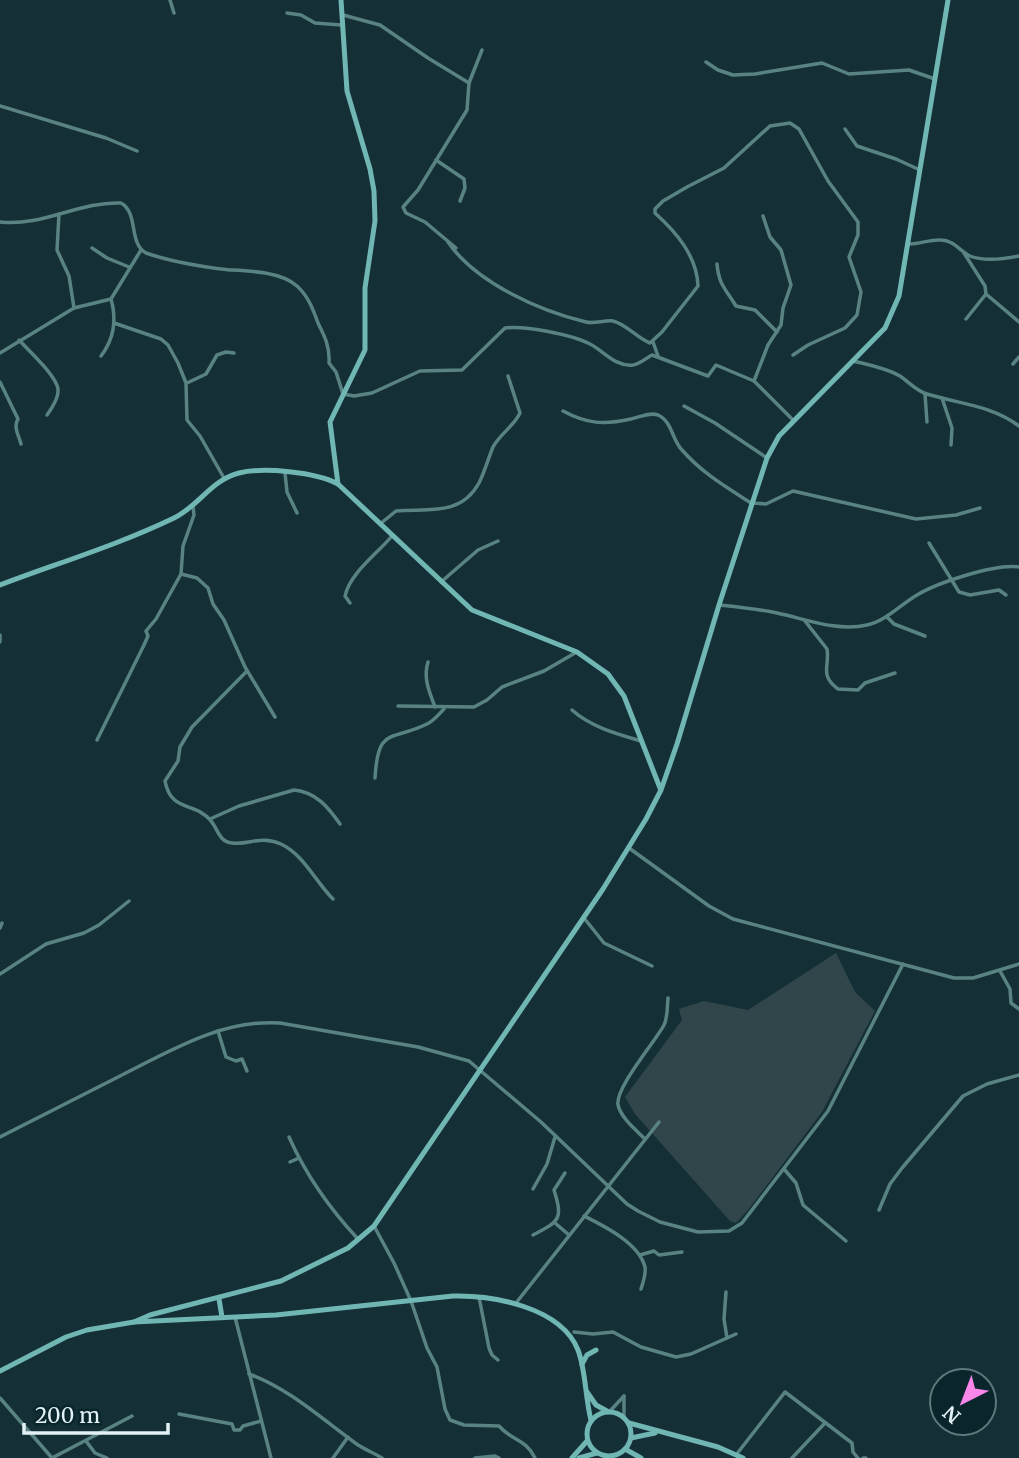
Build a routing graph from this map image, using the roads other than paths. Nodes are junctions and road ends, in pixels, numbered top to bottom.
1 (170, 0) edge
2 (341, 0) edge
3 (947, 0) edge
4 (174, 13) dead end
5 (287, 13) dead end
6 (341, 15) junction
7 (341, 25) junction
8 (482, 50) dead end
9 (706, 62) dead end
10 (935, 79) junction
11 (469, 83) junction
12 (0, 106) edge
13 (845, 129) dead end
14 (137, 151) dead end
15 (436, 160) junction
16 (920, 170) junction
17 (460, 201) dead end
18 (60, 214) junction
19 (763, 216) dead end
20 (0, 222) edge
21 (448, 242) junction
22 (909, 244) junction
23 (92, 248) dead end
24 (456, 248) dead end
25 (141, 250) junction
26 (963, 251) junction
27 (1019, 256) edge
28 (717, 264) dead end
29 (129, 267) junction
30 (986, 294) junction
31 (111, 299) junction
32 (74, 308) junction
33 (966, 319) dead end
34 (1019, 322) edge
35 (114, 323) junction
36 (777, 332) junction
37 (19, 340) junction
38 (653, 342) junction
39 (0, 353) edge
40 (234, 353) dead end
41 (793, 355) dead end
42 (100, 356) dead end
43 (659, 357) junction
44 (1019, 357) edge
45 (853, 361) junction
46 (1013, 364) dead end
47 (509, 376) dead end
48 (754, 381) junction
49 (0, 382) edge
50 (186, 383) junction
51 (343, 394) junction
52 (925, 394) junction
53 (942, 398) junction
54 (684, 406) dead end
55 (563, 411) dead end
56 (47, 415) dead end
57 (793, 420) junction
58 (927, 422) dead end
59 (1019, 426) edge
60 (21, 444) dead end
61 (951, 445) dead end
62 (766, 458) junction
63 (285, 473) junction
64 (224, 478) junction
65 (338, 484) junction
66 (751, 503) junction
67 (193, 504) junction
68 (980, 508) dead end
69 (297, 513) dead end
70 (380, 524) junction
71 (393, 536) junction
72 (498, 541) dead end
73 (929, 543) dead end
74 (1019, 567) edge
75 (181, 573) junction
76 (441, 582) junction
77 (951, 582) junction
78 (0, 585) edge
79 (1006, 595) dead end
80 (350, 603) dead end
81 (719, 605) junction
82 (887, 617) junction
83 (803, 619) junction
84 (0, 635) edge
85 (925, 636) dead end
86 (0, 642) edge
87 (577, 652) junction
88 (428, 662) dead end
89 (247, 671) junction
90 (895, 673) dead end
91 (398, 706) dead end
92 (435, 707) junction
93 (446, 707) junction
94 (572, 710) dead end
95 (275, 716) dead end
96 (97, 740) dead end
97 (643, 741) junction
98 (375, 778) dead end
99 (661, 790) junction
100 (210, 819) junction
101 (340, 824) dead end
102 (629, 848) junction
103 (333, 899) dead end
104 (129, 901) dead end
105 (583, 918) junction
106 (903, 964) junction
107 (1019, 964) edge
108 (0, 965) edge
109 (652, 966) dead end
110 (1000, 971) junction
111 (2, 972) edge
112 (668, 998) dead end
113 (1019, 1009) edge
114 (218, 1031) junction
115 (480, 1069) junction
116 (247, 1071) dead end
117 (1019, 1075) edge
118 (659, 1122) dead end
119 (556, 1136) junction
120 (0, 1137) edge
121 (289, 1137) dead end
122 (645, 1139) junction
123 (299, 1158) junction
124 (290, 1162) dead end
125 (784, 1169) junction
126 (565, 1172) dead end
127 (608, 1186) junction
128 (533, 1189) dead end
129 (879, 1210) dead end
130 (584, 1216) junction
131 (555, 1223) junction
132 (374, 1226) junction
133 (533, 1235) dead end
134 (569, 1235) junction
135 (360, 1240) junction
136 (846, 1241) dead end
137 (682, 1252) dead end
138 (640, 1255) junction
139 (641, 1290) dead end
140 (726, 1292) dead end
141 (479, 1296) junction
142 (219, 1299) junction
143 (411, 1301) junction
144 (516, 1303) junction
145 (222, 1317) junction
146 (236, 1317) junction
147 (134, 1322) junction
148 (574, 1332) dead end
149 (736, 1334) dead end
150 (727, 1338) junction
151 (596, 1350) dead end
152 (498, 1360) dead end
153 (582, 1367) junction
154 (0, 1370) edge
155 (249, 1374) junction
156 (585, 1390) junction
157 (0, 1398) edge
158 (608, 1411) junction
159 (179, 1414) dead end
160 (131, 1416) dead end
161 (591, 1420) junction
162 (626, 1420) junction
163 (261, 1421) junction
164 (825, 1423) junction
165 (662, 1432) junction
166 (348, 1437) junction
167 (631, 1438) junction
168 (86, 1441) junction
169 (587, 1441) junction
170 (625, 1449) junction
171 (597, 1452) junction
172 (739, 1456) edge
173 (859, 1457) edge
174 (52, 1458) edge
175 (107, 1458) edge
176 (271, 1458) edge
177 (333, 1458) edge
178 (382, 1458) edge
179 (475, 1458) edge
180 (499, 1458) edge
181 (535, 1458) edge
182 (572, 1458) edge
183 (579, 1458) edge
184 (641, 1458) edge
185 (792, 1458) edge

1 - 4 street
2 - 6 main road
3 - 10 main road
5 - 7 street
6 - 7 main road
6 - 11 street
7 - 51 main road
8 - 11 street
9 - 10 street
10 - 16 main road
11 - 15 street
12 - 14 street
13 - 16 street
15 - 17 street
15 - 21 street
16 - 22 main road
18 - 20 street
18 - 25 street
18 - 32 street
19 - 36 street
21 - 24 street
21 - 38 street
22 - 26 street
22 - 45 main road
23 - 29 street
25 - 29 street
25 - 51 street
26 - 27 street
26 - 30 street
28 - 36 street
29 - 31 street
30 - 33 street
30 - 34 street
31 - 32 street
31 - 35 street
32 - 37 street
35 - 42 street
35 - 50 street
36 - 48 street
37 - 39 street
37 - 56 street
38 - 41 street
38 - 43 street
40 - 50 street
43 - 48 street
43 - 51 street
44 - 46 street
45 - 52 street
45 - 57 main road
47 - 70 street
48 - 57 street
49 - 60 street
50 - 64 street
51 - 65 main road
52 - 53 street
52 - 58 street
53 - 59 street
53 - 61 street
54 - 62 street
55 - 66 street
57 - 62 main road
62 - 66 main road
63 - 64 main road
63 - 65 main road
63 - 69 street
64 - 67 main road
65 - 70 main road
66 - 68 street
66 - 81 main road
67 - 75 street
67 - 78 main road
70 - 71 main road
71 - 76 main road
71 - 80 street
72 - 76 street
73 - 77 street
74 - 77 street
75 - 89 street
75 - 96 street
76 - 87 main road
77 - 79 street
77 - 82 street
81 - 83 street
81 - 99 main road
82 - 83 street
82 - 85 street
83 - 90 street
84 - 86 street
87 - 93 street
87 - 97 main road
88 - 92 street
89 - 95 street
89 - 100 street
91 - 92 street
92 - 93 street
93 - 98 street
94 - 97 street
97 - 99 main road
99 - 102 main road
100 - 101 street
100 - 103 street
102 - 105 main road
102 - 106 street
104 - 111 street
105 - 109 street
105 - 115 main road
106 - 110 street
106 - 125 street
107 - 110 street
108 - 111 street
110 - 113 street
112 - 122 street
114 - 115 street
114 - 116 street
114 - 120 street
115 - 119 street
115 - 132 main road
117 - 129 street
118 - 122 street
119 - 127 street
119 - 128 street
121 - 123 street
122 - 127 street
123 - 124 street
123 - 135 street
125 - 127 street
125 - 136 street
126 - 131 street
127 - 130 street
130 - 134 street
130 - 138 street
131 - 133 street
131 - 134 street
132 - 135 main road
132 - 143 street
134 - 144 street
135 - 142 main road
137 - 138 street
138 - 139 street
140 - 150 street
141 - 143 main road
141 - 144 main road
141 - 152 street
142 - 145 main road
142 - 147 main road
143 - 146 main road
143 - 181 street
144 - 153 main road
145 - 146 main road
145 - 147 main road
146 - 155 street
147 - 154 main road
148 - 150 street
149 - 150 street
151 - 153 main road
153 - 156 main road
155 - 163 street
155 - 166 street
156 - 158 main road
156 - 161 main road
157 - 174 street
158 - 161 main road
158 - 162 main road
158 - 162 street
159 - 163 street
160 - 168 street
161 - 169 main road
162 - 165 main road
162 - 167 main road
163 - 176 street
164 - 172 street
164 - 173 street
164 - 185 street
165 - 167 main road
165 - 172 main road
166 - 177 street
166 - 178 street
167 - 170 main road
168 - 174 street
168 - 175 street
169 - 171 main road
169 - 182 main road
170 - 171 main road
170 - 184 main road
171 - 183 main road
179 - 180 street

